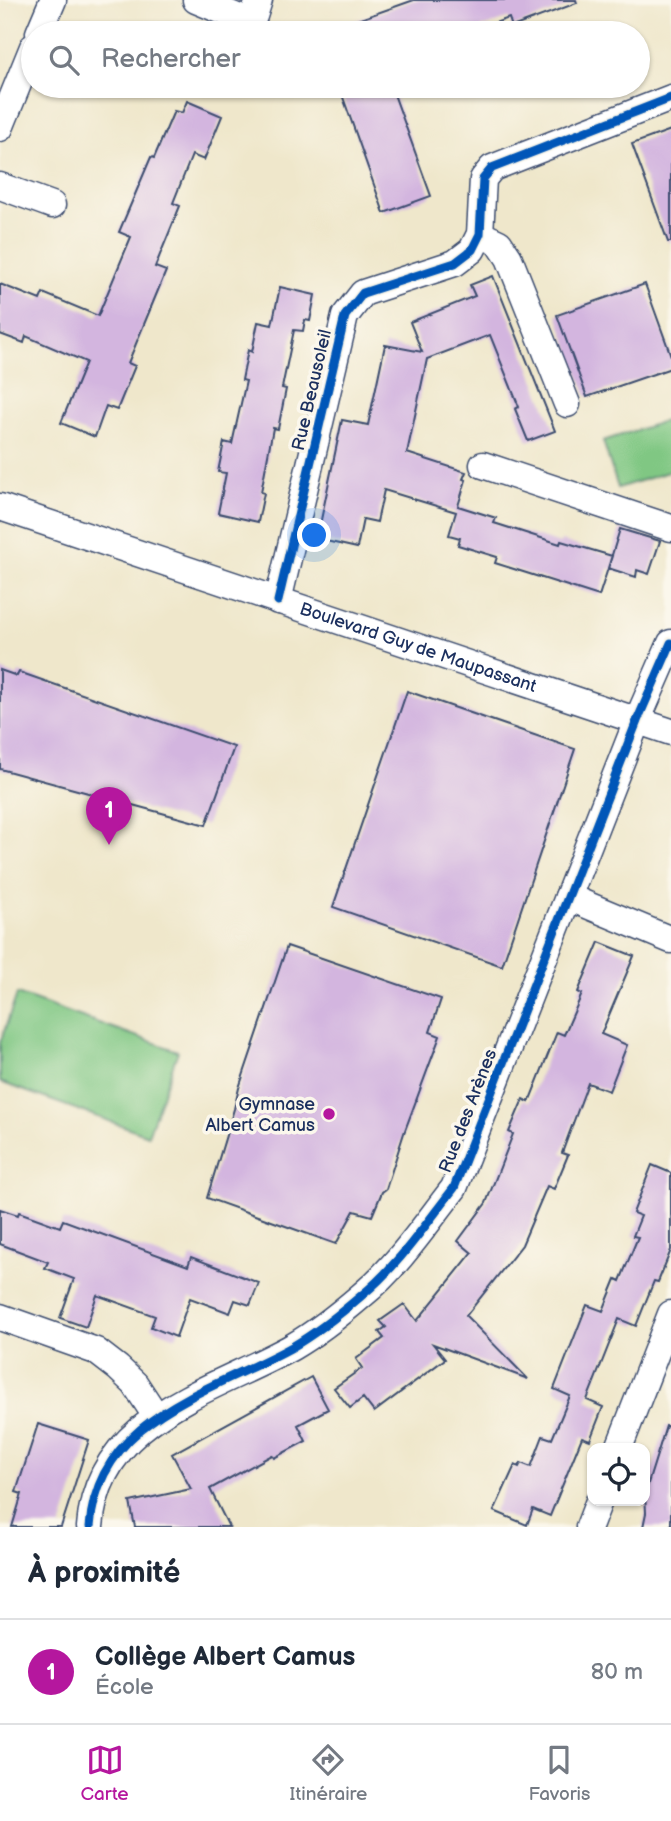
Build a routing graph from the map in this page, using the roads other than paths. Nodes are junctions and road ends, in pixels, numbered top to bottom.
1 (53, 0) edge
2 (196, 0) edge
3 (259, 0) edge
4 (44, 21) edge
5 (21, 76) edge
6 (671, 98) edge
7 (0, 128) edge
8 (0, 186) edge
9 (52, 205) dead end
10 (480, 234) junction
11 (567, 404) dead end
12 (483, 465) dead end
13 (0, 507) edge
14 (671, 528) edge
15 (278, 601) junction
16 (671, 643) edge
17 (637, 721) junction
18 (671, 732) edge
19 (568, 898) junction
20 (671, 940) edge
21 (671, 1314) edge
22 (0, 1317) edge
23 (156, 1416) junction
24 (621, 1443) edge
25 (597, 1506) edge
26 (90, 1527) edge
27 (589, 1527) edge

1 - 4 street
2 - 3 street
5 - 7 street
6 - 10 street
8 - 9 street
10 - 11 street
10 - 15 street, Rue Beausoleil
12 - 14 street
13 - 15 street, Boulevard Guy de Maupassant
15 - 17 street, Boulevard Guy de Maupassant
16 - 17 street, Rue des Arènes
17 - 18 street, Boulevard Guy de Maupassant
17 - 19 street, Rue des Arènes
19 - 20 street
19 - 23 street, Rue des Arènes
21 - 24 street
22 - 23 street
23 - 26 street, Rue des Arènes
25 - 27 street

